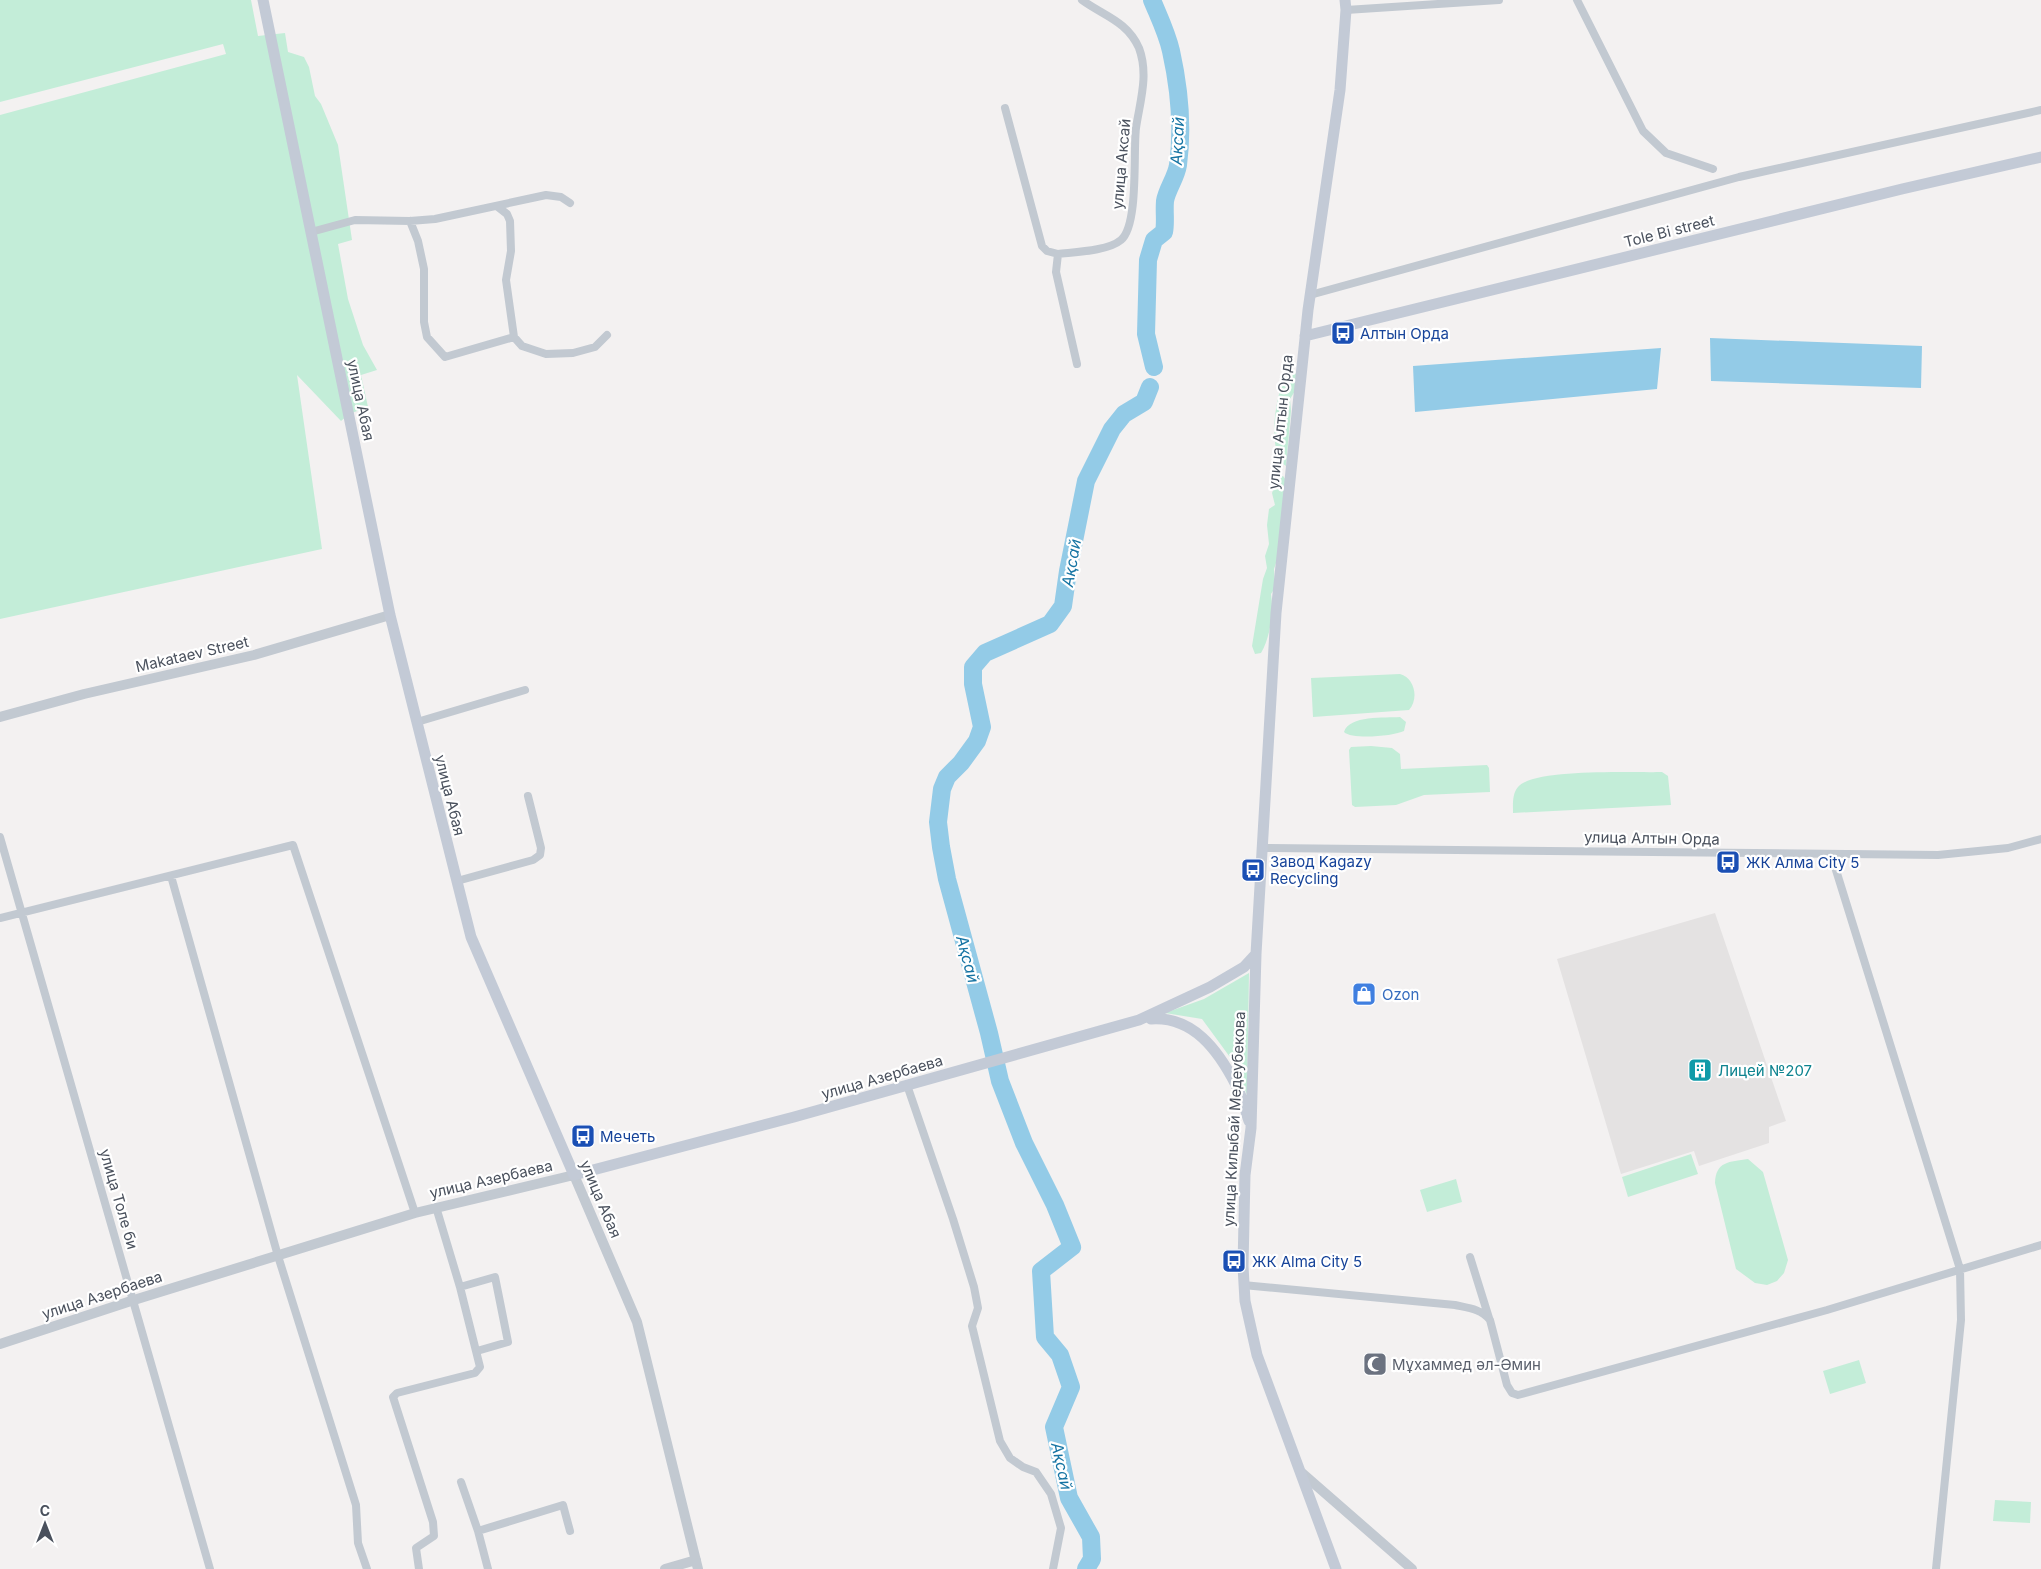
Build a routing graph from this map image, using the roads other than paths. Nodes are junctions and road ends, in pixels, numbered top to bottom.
1 (263, 0) edge
2 (1082, 0) edge
3 (1499, 0) edge
4 (1577, 0) edge
5 (1345, 5) edge
6 (1005, 108) dead end
7 (2041, 110) edge
8 (2041, 157) edge
9 (1713, 169) dead end
10 (570, 204) dead end
11 (498, 207) junction
12 (410, 221) junction
13 (311, 232) junction
14 (1058, 254) junction
15 (1310, 295) junction
16 (607, 335) dead end
17 (1305, 336) junction
18 (514, 337) junction
19 (1077, 364) dead end
20 (390, 615) junction
21 (525, 690) dead end
22 (0, 717) edge
23 (417, 722) junction
24 (528, 796) dead end
25 (0, 837) edge
26 (2041, 839) edge
27 (1262, 848) junction
28 (1831, 854) junction
29 (171, 876) junction
30 (457, 881) junction
31 (22, 914) junction
32 (0, 918) edge
33 (1256, 954) junction
34 (1139, 1020) junction
35 (907, 1085) junction
36 (1251, 1128) junction
37 (574, 1175) junction
38 (436, 1207) junction
39 (415, 1213) junction
40 (2041, 1245) edge
41 (278, 1256) junction
42 (1470, 1257) dead end
43 (1960, 1269) junction
44 (1244, 1285) junction
45 (460, 1286) junction
46 (134, 1300) junction
47 (1490, 1320) junction
48 (0, 1344) edge
49 (477, 1351) junction
50 (1302, 1473) junction
51 (461, 1482) dead end
52 (570, 1530) dead end
53 (478, 1531) junction
54 (697, 1564) edge
55 (210, 1569) edge
56 (367, 1569) edge
57 (419, 1569) edge
58 (488, 1569) edge
59 (665, 1569) edge
60 (1053, 1569) edge
61 (1336, 1569) edge
62 (1412, 1569) edge
63 (1936, 1569) edge

1 - 13 main road, улица Абая
2 - 14 street, улица Аксай
3 - 5 street
4 - 9 street
5 - 15 main road, улица Алтын Орда
6 - 14 street
7 - 15 street
8 - 17 main road, Tole Bi street
10 - 11 street
11 - 12 street
11 - 18 street
12 - 13 street
12 - 18 street
13 - 20 main road, улица Абая
14 - 19 street
15 - 17 main road, улица Алтын Орда
16 - 18 street
17 - 27 main road, улица Алтын Орда
20 - 22 street, Makataev Street
20 - 23 main road, улица Абая
21 - 23 street
23 - 30 main road, улица Абая
24 - 30 street
25 - 31 street, улица Толе би
26 - 28 street, улица Алтын Орда
27 - 28 street, улица Алтын Орда
27 - 33 main road, улица Алтын Орда
28 - 43 street
29 - 31 street
29 - 39 street
29 - 41 street
30 - 37 main road, улица Абая
31 - 32 street
31 - 46 street, улица Толе би
33 - 34 main road, улица Азербаева
33 - 36 main road, улица Килыбай Медеубекова
34 - 35 main road, улица Азербаева
34 - 36 main road, улица Азербаева
35 - 37 main road, улица Азербаева
35 - 60 street
36 - 44 main road, улица Килыбай Медеубекова
37 - 38 street, улица Азербаева
37 - 54 street, улица Абая
38 - 39 street, улица Азербаева
38 - 45 street
39 - 41 street, улица Азербаева
40 - 43 street
41 - 46 street, улица Азербаева
41 - 56 street
42 - 47 street
43 - 47 street
43 - 63 street
44 - 47 street
44 - 50 main road, улица Килыбай Медеубекова
45 - 49 street
45 - 49 street
46 - 48 street, улица Азербаева
46 - 55 street, улица Толе би
49 - 57 street
50 - 61 main road, улица Килыбай Медеубекова
50 - 62 street
51 - 53 street
52 - 53 street
53 - 58 street
54 - 59 street

